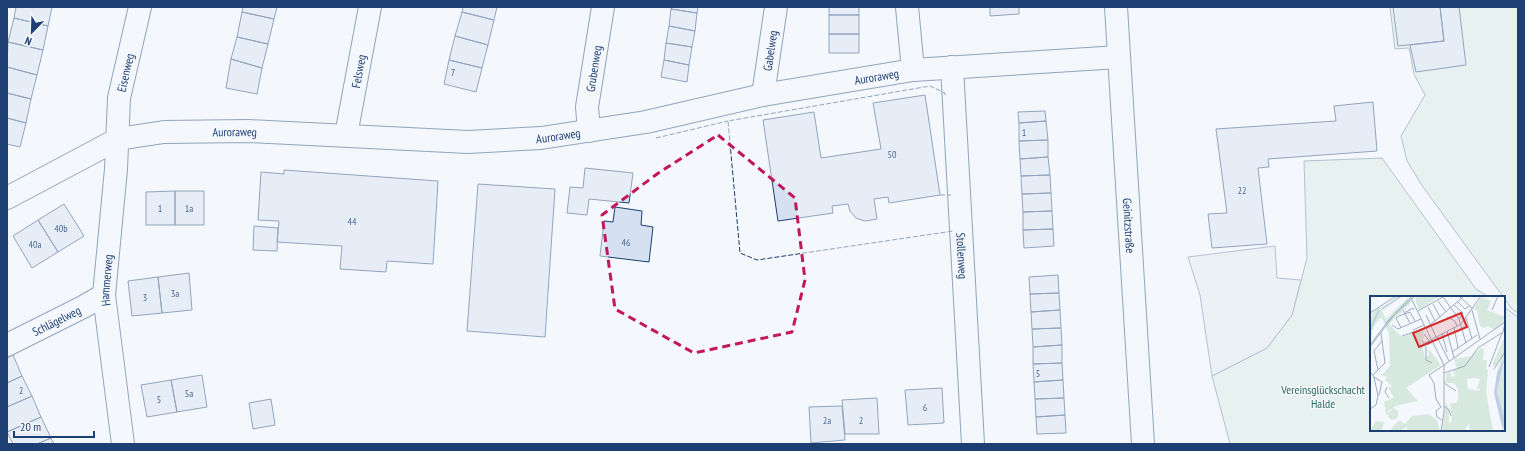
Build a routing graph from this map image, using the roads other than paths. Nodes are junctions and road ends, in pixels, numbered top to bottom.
1 (140, 7) edge
2 (370, 7) edge
3 (603, 7) edge
4 (776, 7) edge
5 (907, 7) edge
6 (1116, 7) edge
7 (1119, 57) junction
8 (952, 67) junction
9 (913, 70) junction
10 (763, 95) junction
11 (589, 131) junction
12 (346, 135) junction
13 (118, 139) junction
14 (7, 198) edge
15 (104, 295) junction
16 (7, 345) edge
17 (123, 444) edge
18 (973, 444) edge
19 (1143, 444) edge

1 - 13 street, Eisenweg
2 - 12 street, Felsweg
3 - 11 street, Grubenweg
4 - 10 street, Gabelweg
5 - 9 street
6 - 7 street, Geinitzstraße
7 - 8 street, Auroraweg
7 - 19 street, Geinitzstraße
8 - 9 street, Auroraweg
8 - 18 street, Stollenweg
9 - 10 street, Auroraweg
10 - 11 street, Auroraweg
11 - 12 street, Auroraweg
12 - 13 street, Auroraweg
13 - 14 street, Auroraweg
13 - 15 street, Hammerweg
15 - 16 street, Schlägelweg
15 - 17 street, Hammerweg

